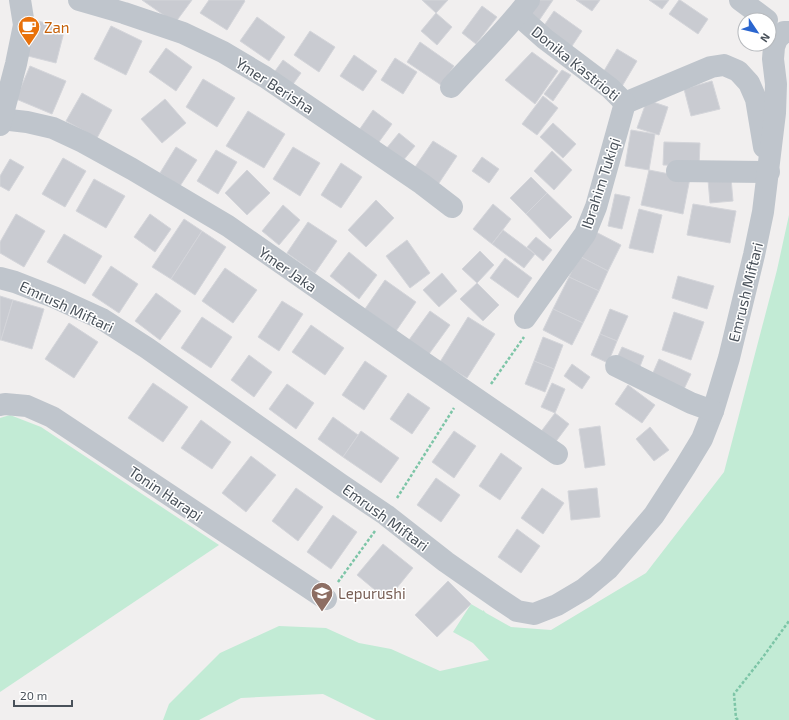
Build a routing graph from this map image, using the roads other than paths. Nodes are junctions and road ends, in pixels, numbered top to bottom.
1 (20, 0) edge
2 (79, 0) edge
3 (740, 0) edge
4 (524, 7) edge
5 (757, 12) edge
6 (774, 52) edge
7 (451, 88) dead end
8 (625, 103) junction
9 (0, 121) edge
10 (678, 171) dead end
11 (769, 172) junction
12 (452, 207) dead end
13 (0, 278) edge
14 (525, 327) road end
15 (616, 366) dead end
16 (0, 405) edge
17 (713, 411) junction
18 (557, 454) dead end
19 (326, 599) road end

1 - 9 street
2 - 12 street, Ymer Berisha
3 - 5 street, Emrush Miftari
4 - 7 street, Donika Kastrioti
4 - 8 street, Donika Kastrioti
6 - 11 street, Emrush Miftari
8 - 11 street, Donika Kastrioti
8 - 14 street, Ibrahim Tukiqi
9 - 18 street, Ymer Jaka
10 - 11 street
11 - 17 street, Emrush Miftari
13 - 17 street, Emrush Miftari
15 - 17 street
16 - 19 street, Tonin Harapi

